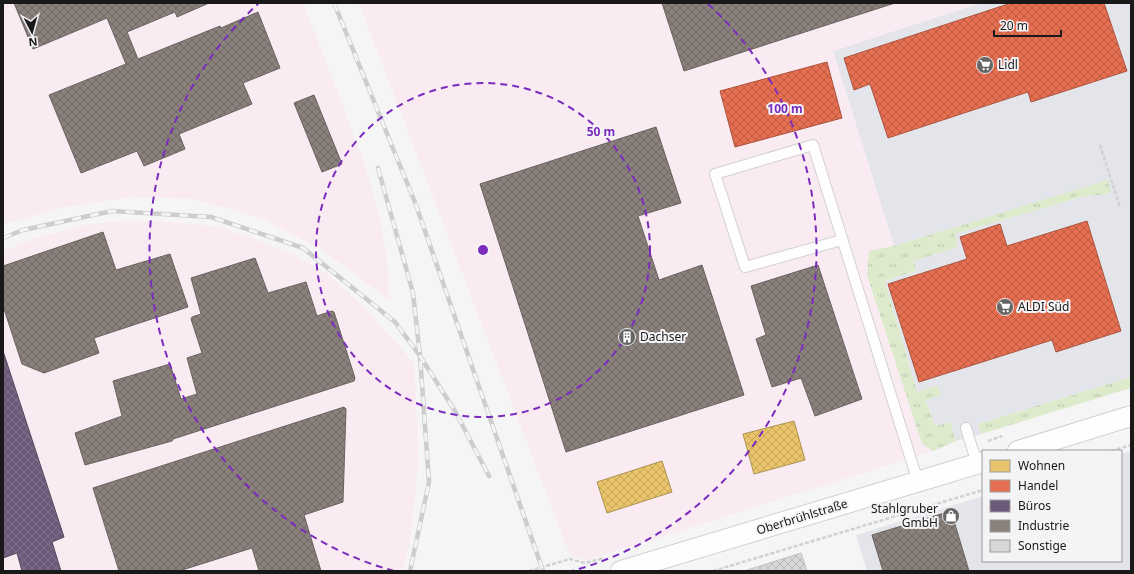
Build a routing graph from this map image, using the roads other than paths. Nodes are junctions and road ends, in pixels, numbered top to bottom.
1 (842, 240) junction
2 (1131, 416) edge
3 (966, 428) dead end
4 (1021, 450) edge
5 (980, 463) edge
6 (918, 482) junction
7 (621, 571) edge

1 - 1 lane
1 - 6 lane
2 - 4 street
3 - 5 lane
5 - 6 street, Oberbrühlstraße
6 - 7 street, Oberbrühlstraße

